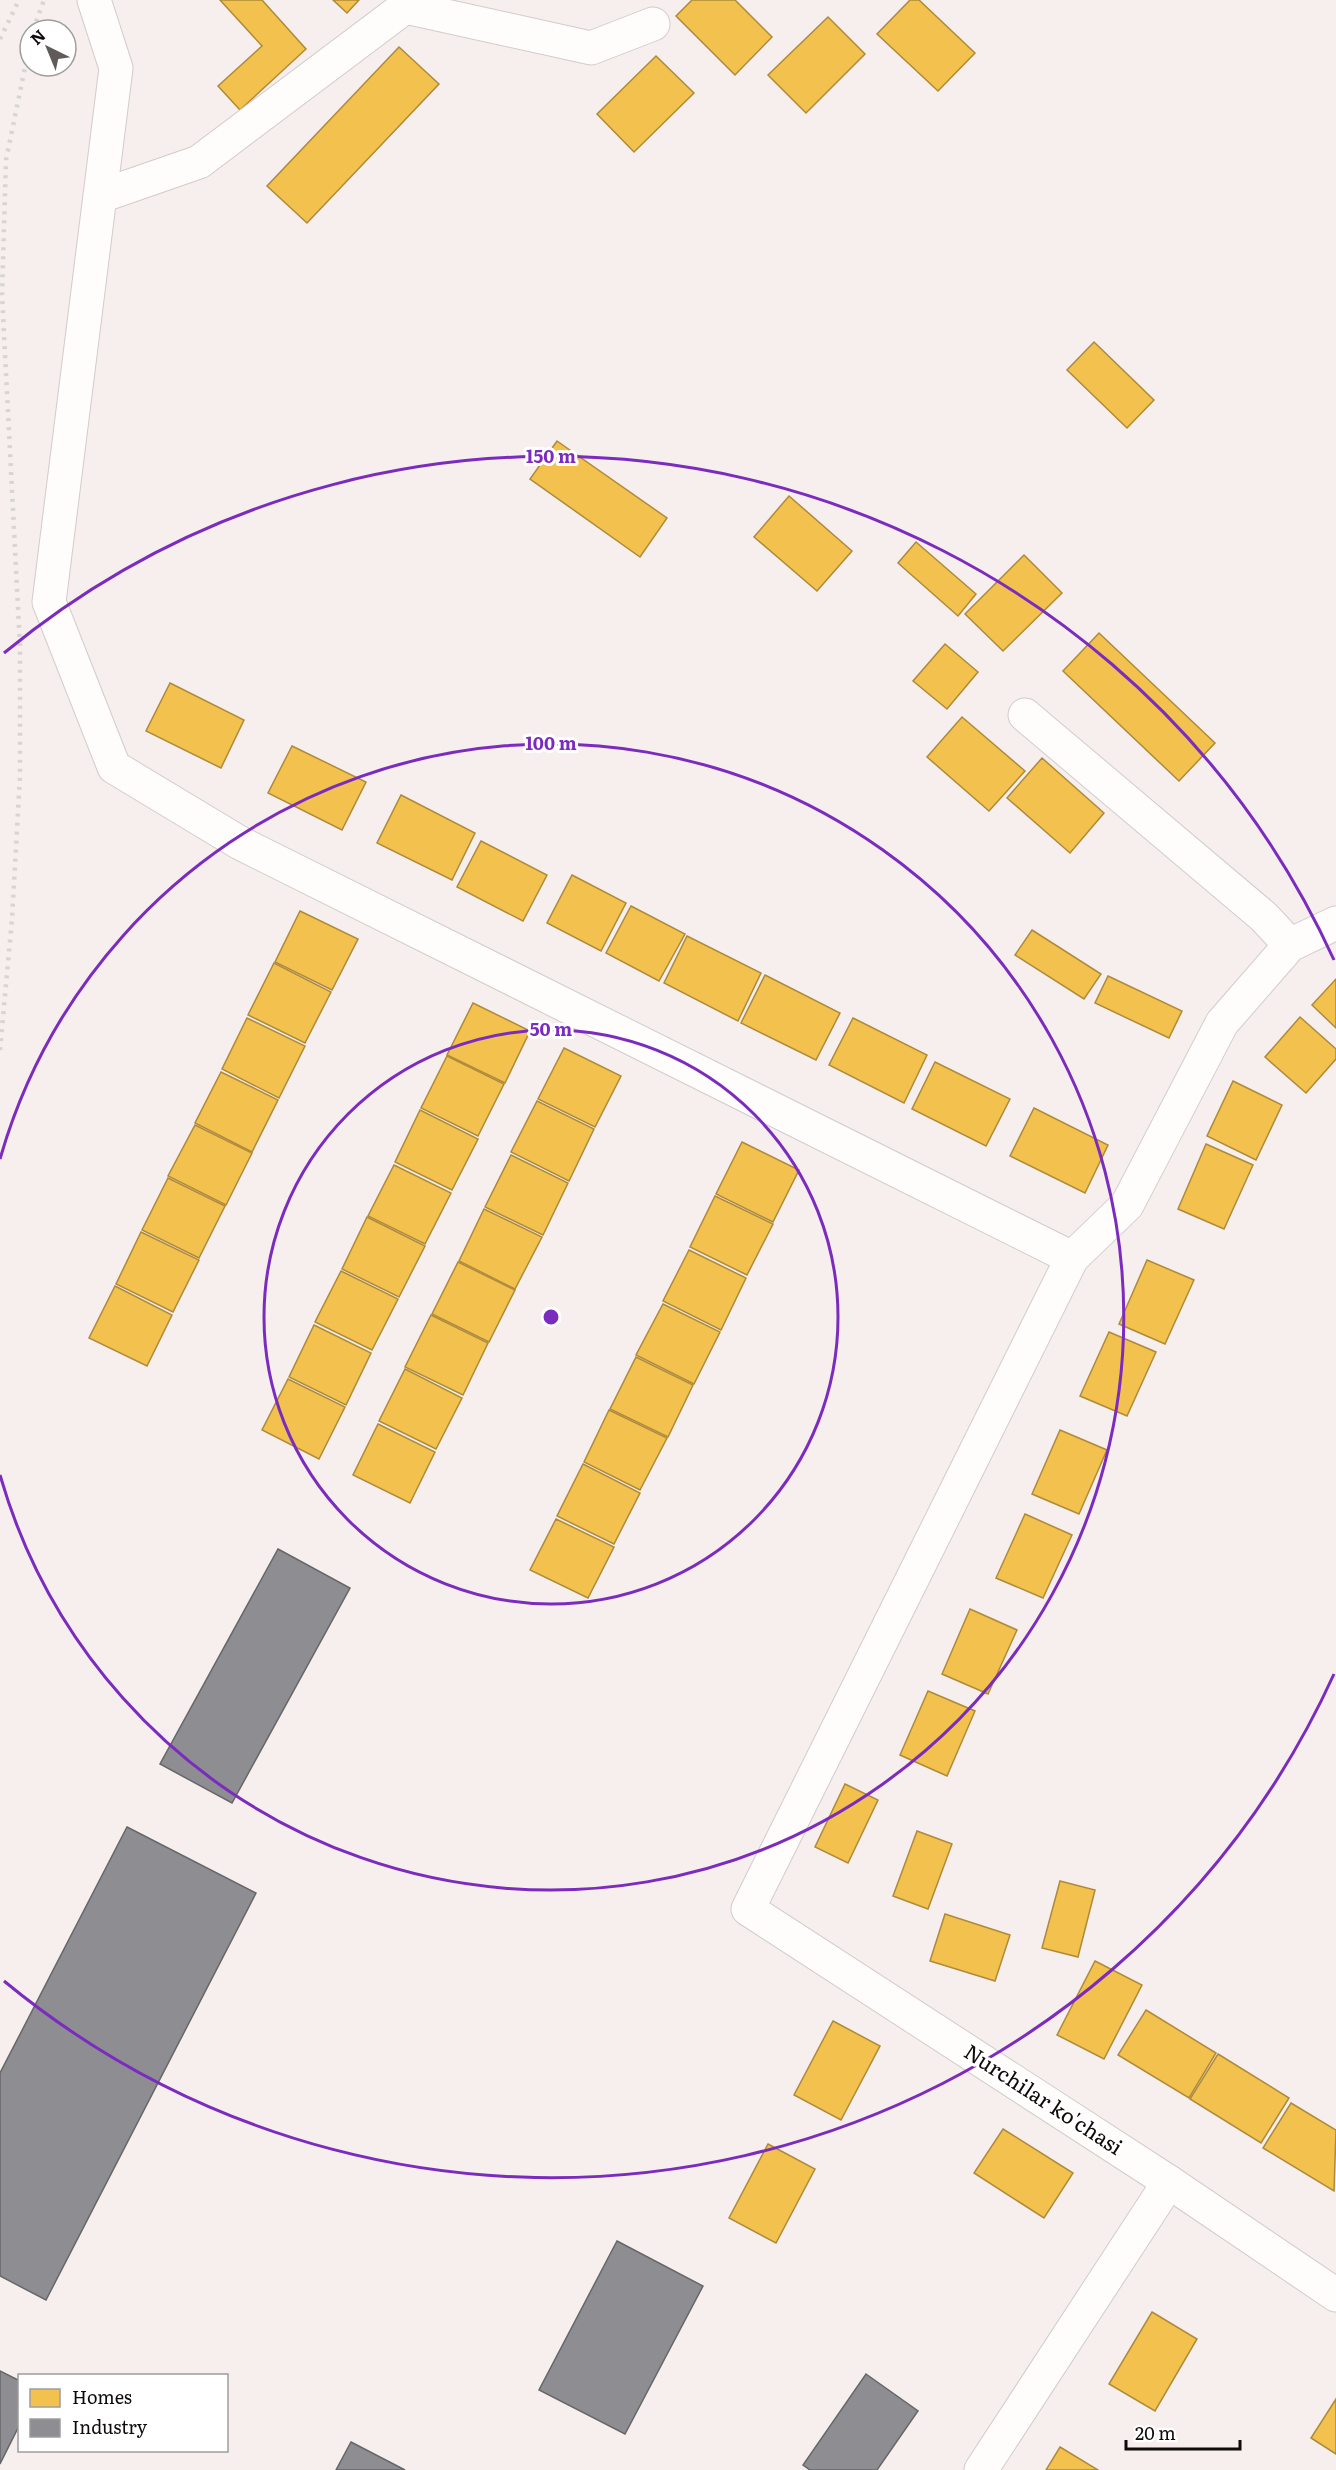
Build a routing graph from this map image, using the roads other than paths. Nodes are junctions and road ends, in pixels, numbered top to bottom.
1 (94, 0) edge
2 (653, 24) dead end
3 (101, 196) junction
4 (1025, 715) dead end
5 (1336, 923) edge
6 (1290, 945) junction
7 (1072, 1258) junction
8 (1169, 2182) junction
9 (1336, 2295) edge
10 (981, 2470) edge

1 - 3 street
2 - 3 street
3 - 7 street
4 - 6 street
5 - 6 street
6 - 7 street
7 - 8 street, Nurchilar ko'chasi
8 - 9 street, Nurchilar ko'chasi
8 - 10 street

